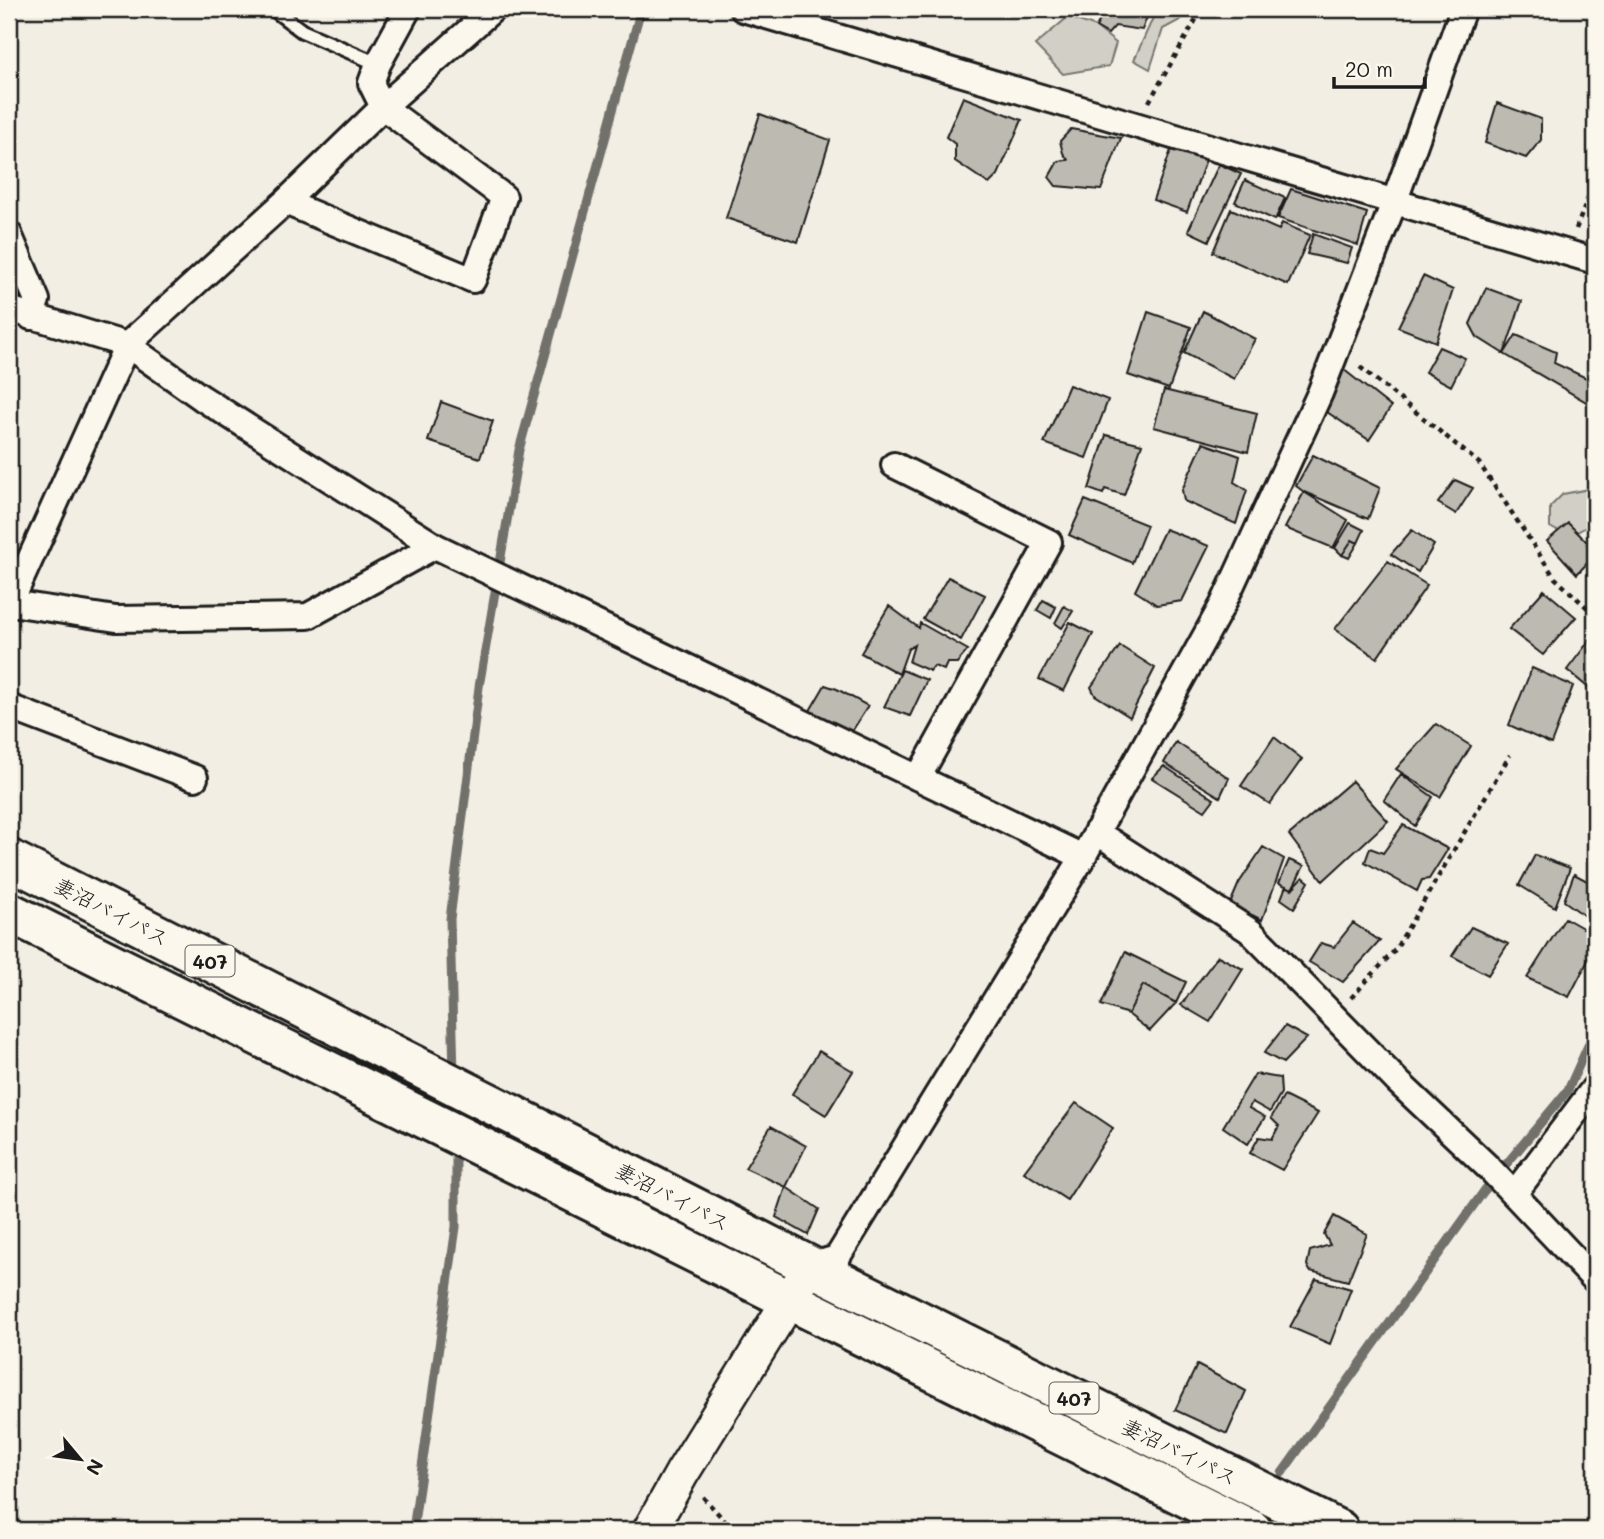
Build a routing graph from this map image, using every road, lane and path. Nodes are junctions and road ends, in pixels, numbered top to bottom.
1 (273, 9) edge
2 (408, 9) edge
3 (493, 9) edge
4 (743, 9) edge
5 (1202, 9) edge
6 (1463, 9) edge
7 (378, 64) junction
8 (383, 107) junction
9 (1136, 124) junction
10 (1595, 180) edge
11 (1395, 200) junction
12 (285, 202) junction
13 (9, 234) edge
14 (1567, 252) junction
15 (1595, 261) edge
16 (20, 313) edge
17 (127, 345) junction
18 (1337, 349) junction
19 (894, 465) dead end
20 (435, 546) junction
21 (10, 605) edge
22 (1595, 615) edge
23 (9, 707) edge
24 (1510, 755) dead end
25 (195, 778) dead end
26 (918, 778) junction
27 (1096, 832) junction
28 (1083, 857) junction
29 (9, 859) edge
30 (9, 912) edge
31 (1334, 1017) junction
32 (1595, 1087) edge
33 (1503, 1183) junction
34 (810, 1266) junction
35 (1595, 1280) edge
36 (790, 1300) junction
37 (682, 1473) junction
38 (650, 1530) edge
39 (733, 1530) edge
40 (1252, 1530) edge
41 (1339, 1530) edge

1 - 7 lane
2 - 7 street
3 - 8 street
4 - 9 street
5 - 9 path
6 - 11 street
7 - 8 street
8 - 12 street
8 - 12 street
9 - 11 street
10 - 14 path
11 - 14 street
11 - 18 street
12 - 17 street
13 - 16 street
14 - 15 street
16 - 17 street
17 - 20 street
17 - 21 street
18 - 22 path
18 - 27 street
19 - 26 street
20 - 21 street
20 - 26 street
23 - 25 street
24 - 31 path
26 - 28 street
27 - 28 street
27 - 31 street
28 - 34 street
29 - 34 highway, 妻沼バイパス / 407
30 - 36 highway, 妻沼バイパス / 407
31 - 33 street
32 - 33 street
33 - 35 street
34 - 36 street
34 - 41 highway, 妻沼バイパス / 407
36 - 37 street
36 - 40 highway, 妻沼バイパス / 407
37 - 38 street
37 - 39 path

